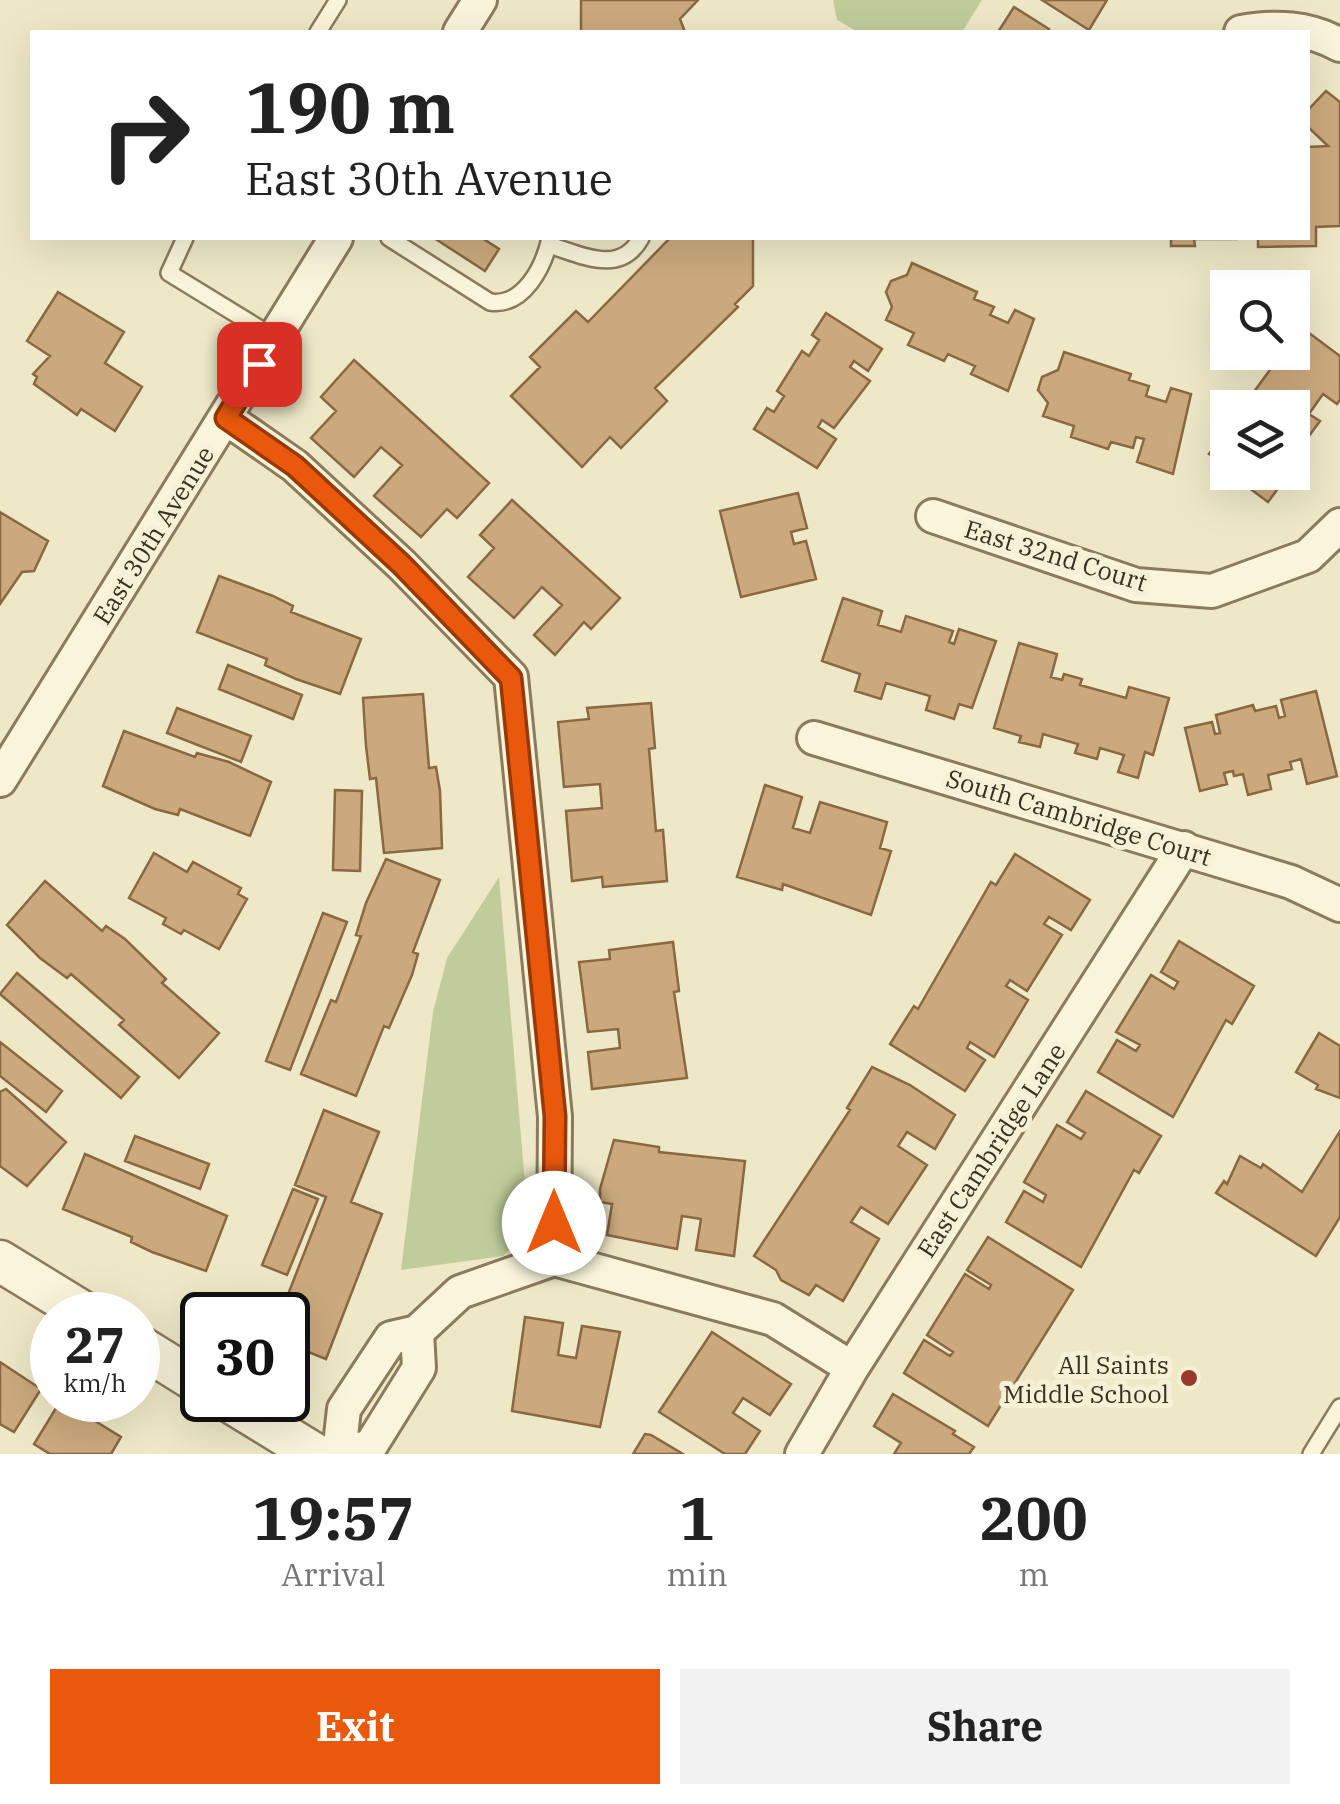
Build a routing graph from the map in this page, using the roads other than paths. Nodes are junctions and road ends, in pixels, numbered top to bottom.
1 (338, 0) edge
2 (480, 0) edge
3 (319, 30) edge
4 (461, 30) edge
5 (1252, 30) edge
6 (1296, 30) edge
7 (1310, 32) edge
8 (1340, 45) edge
9 (184, 240) edge
10 (335, 240) edge
11 (391, 240) edge
12 (639, 240) edge
13 (550, 241) edge
14 (275, 338) junction
15 (226, 418) junction
16 (934, 516) dead end
17 (1340, 525) edge
18 (814, 738) dead end
19 (0, 780) edge
20 (1184, 848) junction
21 (1340, 905) edge
22 (554, 1259) junction
23 (0, 1261) edge
24 (51, 1292) edge
25 (852, 1368) junction
26 (1340, 1407) edge
27 (272, 1422) edge
28 (333, 1452) edge
29 (802, 1454) edge
30 (1311, 1454) edge

1 - 3 lane
2 - 4 street
5 - 6 street
7 - 8 street
9 - 14 lane
10 - 14 street, East 30th Avenue
11 - 13 lane
12 - 13 lane
14 - 15 street, East 30th Avenue
15 - 19 street, East 30th Avenue
15 - 22 street
16 - 17 street, East 32nd Court
18 - 20 street, South Cambridge Court
20 - 21 street, South Cambridge Court
20 - 25 street, East Cambridge Lane
22 - 25 street
22 - 28 street
23 - 24 street
25 - 29 street, East Cambridge Lane
26 - 30 lane
27 - 28 street

